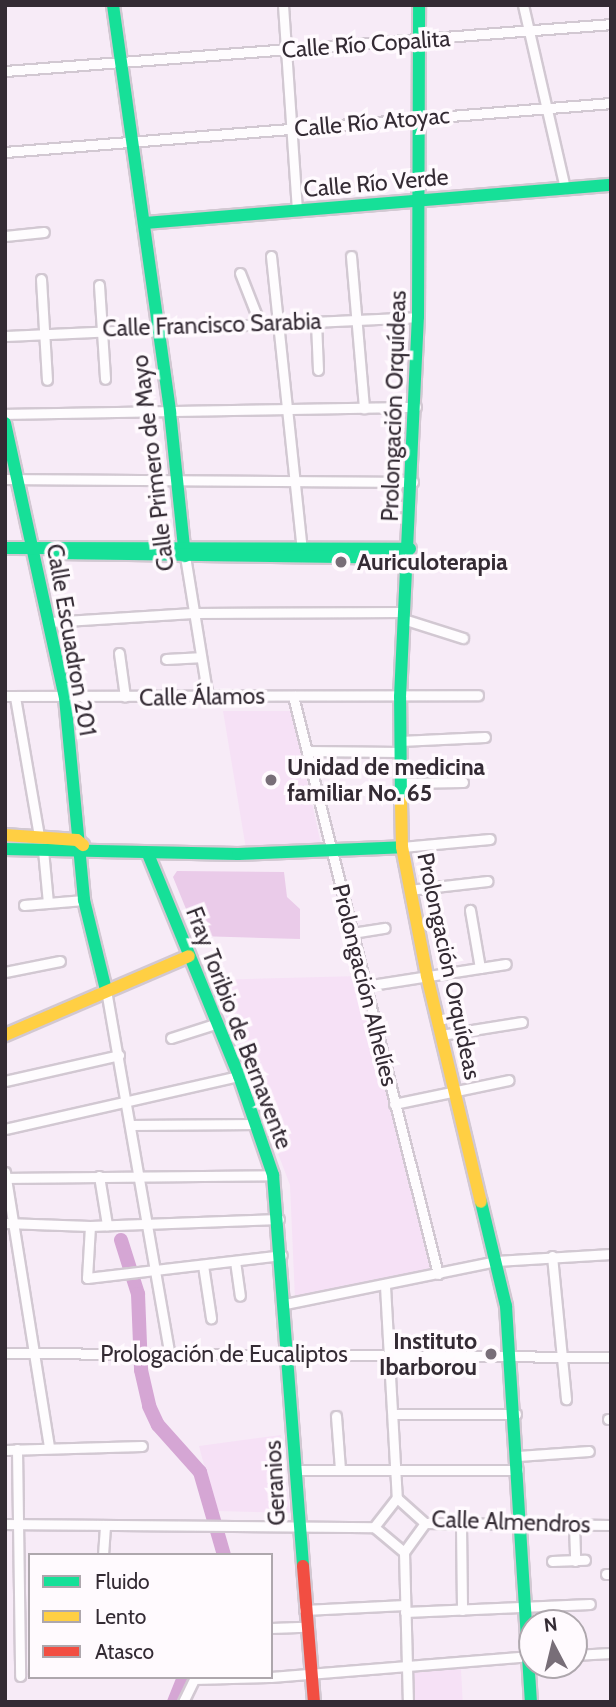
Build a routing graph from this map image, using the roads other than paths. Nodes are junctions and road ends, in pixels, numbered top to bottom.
1 (114, 5) edge
2 (284, 5) edge
3 (419, 5) edge
4 (523, 5) edge
5 (611, 24) edge
6 (529, 32) junction
7 (419, 42) junction
8 (286, 50) junction
9 (121, 61) junction
10 (5, 71) edge
11 (611, 103) edge
12 (548, 108) junction
13 (419, 117) junction
14 (292, 129) junction
15 (133, 143) junction
16 (5, 152) edge
17 (611, 185) edge
18 (565, 189) junction
19 (419, 201) junction
20 (297, 211) junction
21 (145, 223) junction
22 (44, 232) dead end
23 (5, 236) edge
24 (271, 256) dead end
25 (351, 256) dead end
26 (240, 273) dead end
27 (41, 279) dead end
28 (99, 285) dead end
29 (418, 317) junction
30 (359, 320) junction
31 (316, 322) junction
32 (260, 324) junction
33 (277, 324) junction
34 (159, 327) junction
35 (101, 329) junction
36 (46, 333) junction
37 (5, 336) edge
38 (318, 370) dead end
39 (105, 379) dead end
40 (47, 380) dead end
41 (416, 407) junction
42 (364, 408) junction
43 (286, 410) junction
44 (170, 412) junction
45 (5, 414) edge
46 (5, 423) edge
47 (175, 479) junction
48 (12, 480) edge
49 (292, 480) junction
50 (413, 482) junction
51 (5, 548) edge
52 (31, 548) junction
53 (184, 551) junction
54 (302, 552) junction
55 (410, 553) junction
56 (193, 614) junction
57 (403, 616) junction
58 (49, 622) junction
59 (463, 638) dead end
60 (119, 653) dead end
61 (199, 657) junction
62 (166, 659) dead end
63 (293, 695) junction
64 (478, 695) dead end
65 (10, 697) edge
66 (125, 697) junction
67 (400, 697) junction
68 (65, 698) junction
69 (208, 698) junction
70 (485, 737) dead end
71 (400, 747) junction
72 (307, 751) junction
73 (463, 782) dead end
74 (400, 783) junction
75 (5, 835) edge
76 (39, 836) junction
77 (490, 839) dead end
78 (81, 846) junction
79 (402, 847) junction
80 (5, 849) edge
81 (43, 850) junction
82 (148, 853) junction
83 (331, 853) junction
84 (487, 881) dead end
85 (409, 890) junction
86 (83, 900) junction
87 (48, 903) junction
88 (24, 905) dead end
89 (470, 910) dead end
90 (385, 928) dead end
91 (352, 933) junction
92 (189, 956) junction
93 (60, 961) dead end
94 (506, 964) dead end
95 (480, 968) junction
96 (5, 972) edge
97 (427, 976) junction
98 (365, 986) junction
99 (106, 990) junction
100 (522, 1022) dead end
101 (218, 1023) junction
102 (5, 1035) edge
103 (441, 1035) junction
104 (171, 1038) dead end
105 (119, 1055) junction
106 (239, 1076) junction
107 (509, 1080) dead end
108 (5, 1081) edge
109 (455, 1091) junction
110 (127, 1101) junction
111 (394, 1104) junction
112 (257, 1124) junction
113 (131, 1125) junction
114 (5, 1129) edge
115 (5, 1172) edge
116 (100, 1175) junction
117 (273, 1175) junction
118 (141, 1176) junction
119 (6, 1178) edge
120 (279, 1219) junction
121 (9, 1224) edge
122 (148, 1224) junction
123 (107, 1225) junction
124 (90, 1226) junction
125 (611, 1254) edge
126 (282, 1255) junction
127 (552, 1256) junction
128 (235, 1261) junction
129 (495, 1261) junction
130 (203, 1265) junction
131 (155, 1271) junction
132 (438, 1274) junction
133 (385, 1286) junction
134 (240, 1296) dead end
135 (285, 1304) junction
136 (211, 1318) dead end
137 (5, 1353) edge
138 (36, 1353) junction
139 (389, 1354) junction
140 (289, 1355) junction
141 (170, 1357) junction
142 (512, 1357) junction
143 (611, 1357) edge
144 (562, 1358) junction
145 (566, 1399) dead end
146 (516, 1414) junction
147 (393, 1415) junction
148 (336, 1416) dead end
149 (49, 1446) junction
150 (142, 1446) dead end
151 (17, 1449) junction
152 (5, 1450) edge
153 (589, 1451) dead end
154 (518, 1456) junction
155 (395, 1467) junction
156 (340, 1469) junction
157 (518, 1469) junction
158 (295, 1470) junction
159 (397, 1498) junction
160 (425, 1523) junction
161 (5, 1524) edge
162 (20, 1524) junction
163 (105, 1525) junction
164 (461, 1525) junction
165 (522, 1525) junction
166 (574, 1525) junction
167 (611, 1525) edge
168 (298, 1526) junction
169 (374, 1527) junction
170 (404, 1552) junction
171 (103, 1553) edge
172 (552, 1562) dead end
173 (590, 1604) dead end
174 (526, 1607) junction
175 (405, 1609) junction
176 (304, 1610) junction
177 (462, 1610) junction
178 (273, 1628) edge
179 (305, 1628) junction
180 (611, 1654) edge
181 (588, 1655) edge
182 (518, 1657) edge
183 (407, 1668) junction
184 (20, 1676) dead end
185 (311, 1676) junction
186 (273, 1677) edge
187 (194, 1679) edge
188 (530, 1679) edge
189 (183, 1702) edge
190 (313, 1702) edge
191 (408, 1702) edge
192 (531, 1702) edge

1 - 9 street, Calle Primero de Mayo
2 - 8 street
3 - 7 street, Prolongación Orquídeas
4 - 6 street
5 - 6 street, Calle Río Copalita
6 - 7 street, Calle Río Copalita
6 - 12 street
7 - 8 street, Calle Río Copalita
7 - 13 street, Prolongación Orquídeas
8 - 9 street, Calle Río Copalita
8 - 14 street
9 - 10 street, Calle Río Copalita
9 - 15 street, Calle Primero de Mayo
11 - 12 street, Calle Río Atoyac
12 - 13 street, Calle Río Atoyac
12 - 18 street
13 - 14 street, Calle Río Atoyac
13 - 19 street, Prolongación Orquídeas
14 - 15 street, Calle Río Atoyac
14 - 20 street
15 - 16 street, Calle Río Atoyac
15 - 21 street, Calle Primero de Mayo
17 - 18 street, Calle Río Verde
18 - 19 street, Calle Río Verde
19 - 20 street, Calle Río Verde
19 - 29 street, Prolongación Orquídeas
20 - 21 street, Calle Río Verde
21 - 34 street, Calle Primero de Mayo
22 - 23 street
24 - 33 street
25 - 30 street
26 - 32 street
27 - 36 street
28 - 35 street
29 - 30 street, Calle Francisco Sarabia
29 - 41 street, Prolongación Orquídeas
30 - 31 street, Calle Francisco Sarabia
30 - 42 street
31 - 33 street, Calle Francisco Sarabia
31 - 38 street
32 - 33 street, Calle Francisco Sarabia
32 - 34 street, Calle Francisco Sarabia
33 - 43 street
34 - 35 street, Calle Francisco Sarabia
34 - 44 street, Calle Primero de Mayo
35 - 36 street, Calle Francisco Sarabia
35 - 39 street
36 - 37 street, Calle Francisco Sarabia
36 - 40 street
41 - 42 street
41 - 50 street, Prolongación Orquídeas
42 - 43 street
43 - 44 street
43 - 49 street
44 - 45 street
44 - 47 street, Calle Primero de Mayo
46 - 48 street, Calle Escuadron 201
47 - 48 street
47 - 49 street
47 - 53 street, Calle Primero de Mayo
48 - 52 street, Calle Escuadron 201
49 - 50 street
49 - 54 street
50 - 55 street, Prolongación Orquídeas
51 - 52 street
52 - 53 street
52 - 58 street, Calle Escuadron 201
53 - 54 street
53 - 56 street, Calle Primero de Mayo
54 - 55 street
55 - 57 street, Prolongación Orquídeas
56 - 57 street
56 - 58 street
56 - 61 street, Calle Primero de Mayo
57 - 59 street
57 - 67 street, Prolongación Orquídeas
58 - 68 street, Calle Escuadron 201
60 - 66 street
61 - 62 street
61 - 69 street, Calle Primero de Mayo
63 - 67 street, Calle Álamos
63 - 69 street, Calle Álamos
63 - 72 street, Prolongación Alhelíes
64 - 67 street, Calle Álamos
65 - 68 street, Calle Álamos
65 - 76 street
66 - 68 street, Calle Álamos
66 - 69 street, Calle Álamos
67 - 71 street, Prolongación Orquídeas
68 - 78 street, Calle Escuadron 201
70 - 71 street
71 - 72 street
71 - 74 street, Prolongación Orquídeas
72 - 83 street, Prolongación Alhelíes
73 - 74 street
74 - 79 street, Prolongación Orquídeas
75 - 76 street
76 - 78 street
77 - 79 street
78 - 81 street
78 - 82 street
78 - 86 street, Calle Escuadron 201
79 - 83 street
79 - 85 street, Prolongación Orquídeas
80 - 81 street
81 - 87 street
82 - 83 street
82 - 92 street, Fray Toribio de Bernavente
83 - 91 street, Prolongación Alhelíes
84 - 85 street
85 - 97 street, Prolongación Orquídeas
86 - 87 street
86 - 99 street, Calle Escuadron 201
87 - 88 street
89 - 95 street
90 - 91 street
91 - 98 street, Prolongación Alhelíes
92 - 99 street
92 - 101 street, Fray Toribio de Bernavente
93 - 96 street
94 - 95 street
95 - 97 street
97 - 98 street
97 - 103 street, Prolongación Orquídeas
98 - 111 street, Prolongación Alhelíes
99 - 102 street
99 - 105 street
100 - 103 street
101 - 104 street
101 - 106 street, Fray Toribio de Bernavente
103 - 109 street, Prolongación Orquídeas
105 - 108 street
105 - 110 street
106 - 110 street
106 - 112 street, Fray Toribio de Bernavente
107 - 109 street
109 - 111 street
109 - 129 street, Prolongación Orquídeas
110 - 113 street
110 - 114 street
111 - 132 street, Prolongación Alhelíes
112 - 113 street
112 - 117 street, Fray Toribio de Bernavente
113 - 118 street
115 - 119 street
116 - 118 street
116 - 119 street
116 - 123 street
117 - 118 street
117 - 120 street, Fray Toribio de Bernavente
118 - 122 street
119 - 121 street
120 - 122 street
120 - 126 street, Fray Toribio de Bernavente
121 - 124 street
121 - 138 street
122 - 123 street
122 - 131 street
123 - 124 street
124 - 131 street
125 - 127 street
126 - 128 street
126 - 135 street, Fray Toribio de Bernavente
127 - 129 street
127 - 144 street
128 - 130 street
128 - 134 street
129 - 132 street
129 - 142 street, Prolongación Orquídeas
130 - 131 street
130 - 136 street
131 - 141 street
132 - 133 street
133 - 135 street
133 - 139 street
135 - 140 street, Geranios
137 - 138 street, Prologación de Eucaliptos
138 - 141 street, Prologación de Eucaliptos
138 - 149 street
139 - 140 street, Prologación de Eucaliptos
139 - 142 street, Prologación de Eucaliptos
139 - 147 street
140 - 141 street, Prologación de Eucaliptos
140 - 158 street, Geranios
142 - 144 street, Prologación de Eucaliptos
142 - 146 street, Prolongación Orquídeas
143 - 144 street, Prologación de Eucaliptos
144 - 145 street
146 - 147 street
146 - 154 street, Prolongación Orquídeas
147 - 155 street
148 - 156 street
149 - 150 street
149 - 151 street
151 - 152 street
151 - 162 street
153 - 154 street
154 - 157 street, Prolongación Orquídeas
155 - 156 street
155 - 157 street
155 - 159 street
156 - 158 street
157 - 165 street, Prolongación Orquídeas
158 - 168 street, Geranios
159 - 160 street, Calle Almendros
159 - 169 street
160 - 164 street, Calle Almendros
160 - 170 street
161 - 162 street
162 - 163 street
162 - 184 street
163 - 168 street
163 - 171 street
164 - 165 street, Calle Almendros
164 - 177 street
165 - 166 street, Calle Almendros
165 - 174 street, Prolongación Orquídeas
166 - 167 street, Calle Almendros
166 - 172 street
168 - 169 street
168 - 176 street, Geranios
169 - 170 street
170 - 175 street
173 - 174 street
174 - 177 street
175 - 176 street
175 - 177 street
175 - 183 street
176 - 179 street, Geranios
178 - 179 street
179 - 185 street, Geranios
180 - 181 street
182 - 183 street
183 - 185 street
183 - 191 street
185 - 186 street
185 - 190 street, Geranios
187 - 189 street
188 - 192 street, Prolongación Orquídeas

